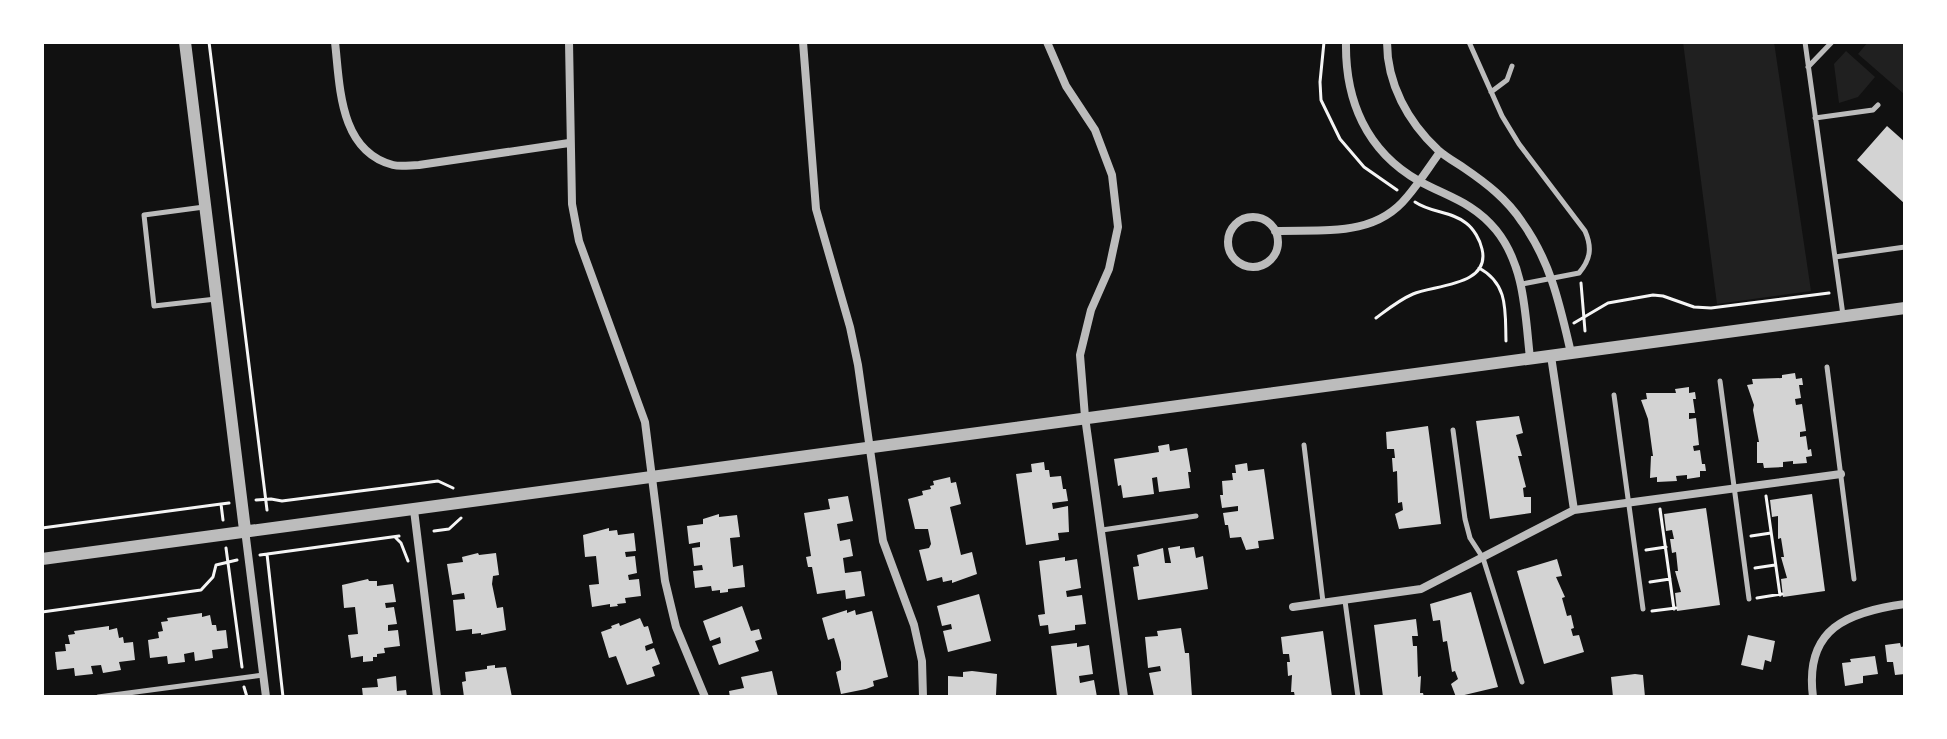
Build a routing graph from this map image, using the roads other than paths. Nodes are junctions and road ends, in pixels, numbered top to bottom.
1 (185, 42) edge
2 (335, 42) edge
3 (569, 42) edge
4 (803, 42) edge
5 (1346, 42) edge
6 (1387, 42) edge
7 (1469, 42) edge
8 (1805, 42) edge
9 (1832, 42) edge
10 (1050, 43) edge
11 (1512, 66) dead end
12 (1808, 67) junction
13 (1491, 92) junction
14 (1878, 105) dead end
15 (1815, 118) junction
16 (569, 143) junction
17 (1440, 152) junction
18 (1418, 181) junction
19 (206, 207) junction
20 (1275, 231) junction
21 (1905, 247) edge
22 (1835, 257) junction
23 (1552, 277) junction
24 (1522, 284) junction
25 (217, 299) junction
26 (1905, 308) edge
27 (1843, 316) junction
28 (1571, 353) junction
29 (1551, 356) junction
30 (1530, 358) junction
31 (1827, 367) dead end
32 (1720, 381) dead end
33 (1614, 395) dead end
34 (1085, 417) junction
35 (1453, 430) dead end
36 (1304, 445) dead end
37 (868, 447) junction
38 (1841, 474) junction
39 (652, 476) junction
40 (1734, 488) junction
41 (1629, 503) junction
42 (414, 510) junction
43 (1574, 510) junction
44 (1196, 516) dead end
45 (245, 530) junction
46 (1100, 530) junction
47 (1483, 558) junction
48 (42, 559) edge
49 (1854, 579) dead end
50 (1749, 599) road end
51 (1345, 601) junction
52 (1323, 603) junction
53 (1905, 604) edge
54 (1293, 607) dead end
55 (1643, 609) road end
56 (263, 675) junction
57 (1522, 682) dead end
58 (98, 697) edge
59 (266, 697) edge
60 (437, 697) edge
61 (705, 697) edge
62 (923, 697) edge
63 (1124, 697) edge
64 (1358, 697) edge
65 (1813, 697) edge

1 - 19 street
2 - 16 street
3 - 16 street
4 - 37 street
5 - 18 street
6 - 17 street
7 - 13 lane
8 - 12 lane
9 - 12 lane
10 - 34 street
11 - 13 lane
12 - 15 lane
13 - 23 lane
14 - 15 lane
15 - 22 lane
16 - 39 street
17 - 18 street
17 - 23 street
18 - 20 street
18 - 24 street
19 - 25 street
19 - 25 lane
20 - 20 street
21 - 22 lane
22 - 27 lane
23 - 24 lane
23 - 28 street
24 - 30 street
25 - 45 street
26 - 27 street
27 - 28 street
28 - 29 street
29 - 30 street
29 - 43 street
30 - 34 street
31 - 38 lane
32 - 40 lane
33 - 41 lane
34 - 37 street
34 - 46 street
35 - 47 lane
36 - 52 lane
37 - 39 street
37 - 62 street
38 - 40 street
38 - 49 lane
39 - 42 street
39 - 61 street
40 - 41 street
40 - 50 lane
41 - 43 street
41 - 55 lane
42 - 45 street
42 - 60 street
43 - 47 street
44 - 46 lane
45 - 48 street
45 - 56 street
46 - 63 street
47 - 51 street
47 - 57 lane
51 - 52 street
51 - 64 lane
52 - 54 street
53 - 65 street
56 - 58 lane
56 - 59 street

